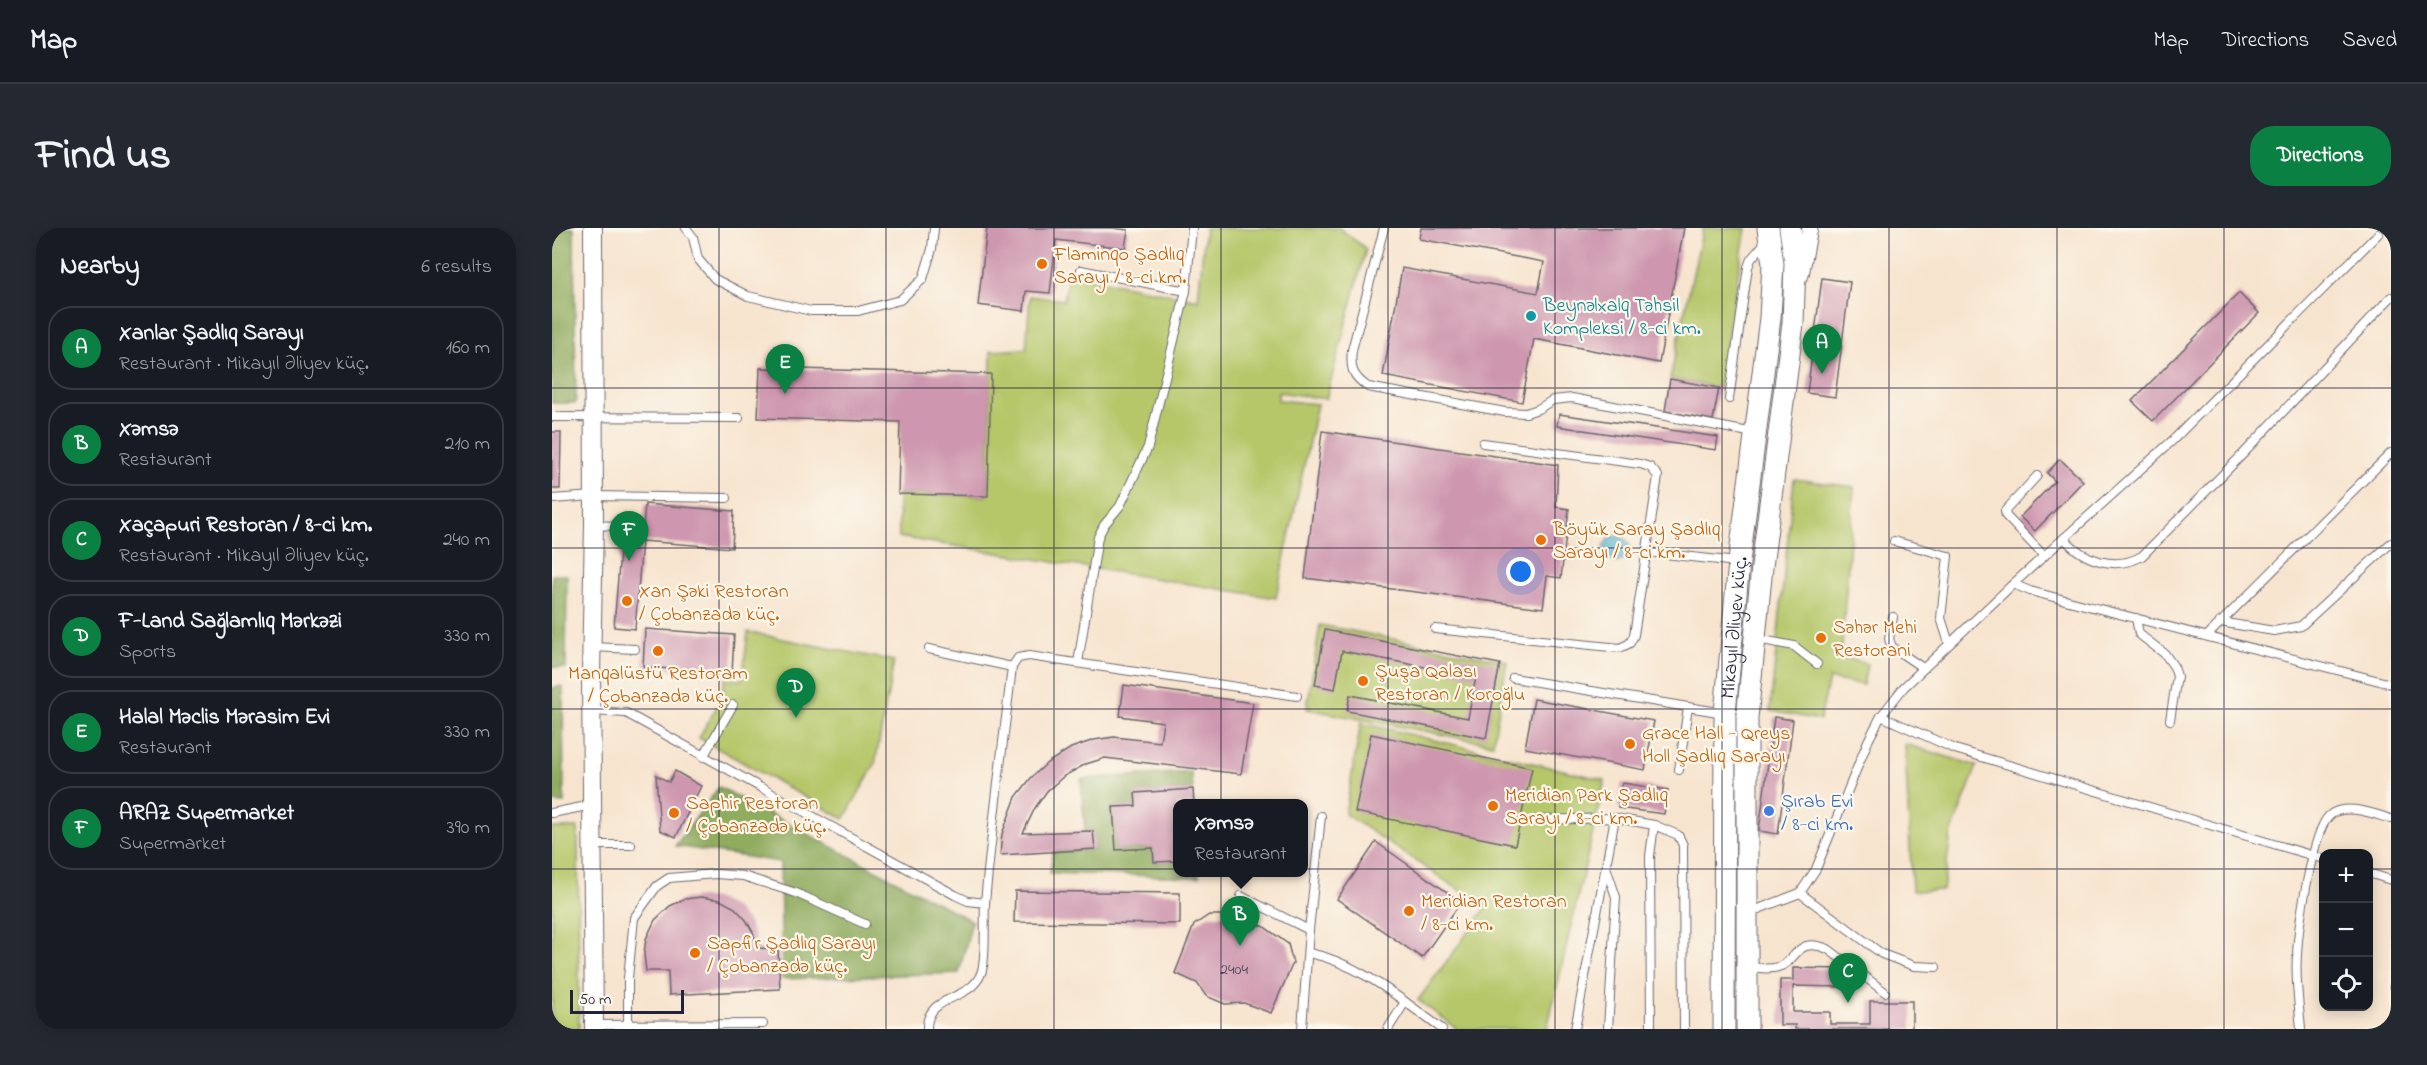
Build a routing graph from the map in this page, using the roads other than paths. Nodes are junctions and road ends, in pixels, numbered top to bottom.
1 (593, 228) edge
2 (686, 228) edge
3 (934, 228) edge
4 (1192, 228) edge
5 (1384, 228) edge
6 (1796, 229) edge
7 (1769, 232) edge
8 (2378, 234) dead end
9 (1773, 264) junction
10 (1081, 270) dead end
11 (1186, 291) junction
12 (2391, 297) edge
13 (1729, 399) dead end
14 (552, 417) edge
15 (594, 417) junction
16 (740, 418) dead end
17 (1755, 433) junction
18 (1483, 443) dead end
19 (2391, 453) edge
20 (2037, 476) dead end
21 (594, 496) junction
22 (727, 498) dead end
23 (552, 499) edge
24 (594, 525) junction
25 (636, 527) dead end
26 (2064, 538) junction
27 (1894, 542) dead end
28 (2391, 543) edge
29 (1647, 552) junction
30 (2044, 556) junction
31 (1739, 562) junction
32 (2013, 584) junction
33 (1893, 617) dead end
34 (2136, 618) junction
35 (2220, 622) junction
36 (1435, 629) dead end
37 (2207, 636) junction
38 (1755, 639) junction
39 (1949, 643) junction
40 (592, 647) junction
41 (635, 649) dead end
42 (929, 649) dead end
43 (1078, 663) junction
44 (1817, 664) dead end
45 (1012, 667) junction
46 (1923, 668) junction
47 (1513, 678) dead end
48 (2391, 684) edge
49 (1298, 696) dead end
50 (733, 705) dead end
51 (1688, 707) junction
52 (592, 711) junction
53 (1725, 713) junction
54 (1881, 716) junction
55 (2170, 720) dead end
56 (704, 757) junction
57 (1679, 770) dead end
58 (594, 805) junction
59 (552, 813) edge
60 (1321, 816) dead end
61 (1615, 818) junction
62 (2391, 819) edge
63 (1536, 820) dead end
64 (1653, 825) junction
65 (594, 845) junction
66 (631, 845) dead end
67 (2313, 856) junction
68 (2319, 858) edge
69 (1606, 867) junction
70 (2373, 875) edge
71 (2391, 880) edge
72 (1800, 892) junction
73 (1241, 896) dead end
74 (986, 903) junction
75 (1746, 914) junction
76 (865, 924) dead end
77 (1309, 930) junction
78 (1309, 953) junction
79 (1747, 967) junction
80 (1935, 967) dead end
81 (1885, 992) dead end
82 (1405, 1002) junction
83 (763, 1023) dead end
84 (628, 1024) junction
85 (594, 1027) edge
86 (927, 1029) edge
87 (1302, 1029) edge
88 (1388, 1029) edge
89 (1442, 1029) edge
90 (1575, 1029) edge
91 (1608, 1029) edge
92 (1651, 1029) edge
93 (1684, 1029) edge
94 (1724, 1029) edge
95 (1747, 1029) edge
96 (2301, 1029) edge

1 - 15 street
2 - 3 lane
4 - 11 lane
5 - 17 lane
6 - 9 street
6 - 38 main road
7 - 9 main road, Mikayıl Əliyev küç.
7 - 13 lane
8 - 26 lane
9 - 17 main road, Mikayıl Əliyev küç.
10 - 11 lane
11 - 43 lane
12 - 26 lane
14 - 15 lane
15 - 16 lane
15 - 21 street
17 - 31 main road, Mikayıl Əliyev küç.
18 - 29 lane
19 - 35 lane
20 - 30 lane
21 - 22 lane
21 - 23 lane
21 - 24 street
24 - 25 lane
24 - 40 street
26 - 30 lane
27 - 39 lane
28 - 35 lane
29 - 31 lane
29 - 36 lane
30 - 32 lane
31 - 53 main road, Mikayıl Əliyev küç.
32 - 34 lane
32 - 39 lane
33 - 46 lane
34 - 37 lane
34 - 55 lane
35 - 37 lane
37 - 48 lane
38 - 44 lane
38 - 75 main road
39 - 46 lane
40 - 41 lane
40 - 52 street
42 - 45 lane
43 - 45 lane
43 - 49 lane
45 - 74 lane
46 - 54 lane
47 - 51 lane
50 - 56 lane
51 - 53 lane
51 - 57 lane
52 - 56 lane
52 - 58 street
53 - 94 main road, Mikayıl Əliyev küç.
54 - 67 lane
54 - 72 lane
56 - 74 lane
58 - 59 lane
58 - 65 street
60 - 77 lane
61 - 63 lane
61 - 64 lane
61 - 69 lane
62 - 67 lane
64 - 92 lane
64 - 93 lane
65 - 66 lane
65 - 85 street
67 - 68 lane
67 - 96 lane
69 - 90 lane
69 - 91 lane
70 - 71 lane
72 - 75 lane
72 - 80 lane
73 - 77 lane
74 - 86 lane
75 - 79 main road
76 - 84 lane
77 - 78 lane
78 - 82 lane
78 - 87 lane
79 - 81 lane
79 - 95 main road
82 - 88 lane
82 - 89 lane
83 - 84 lane
84 - 85 lane

